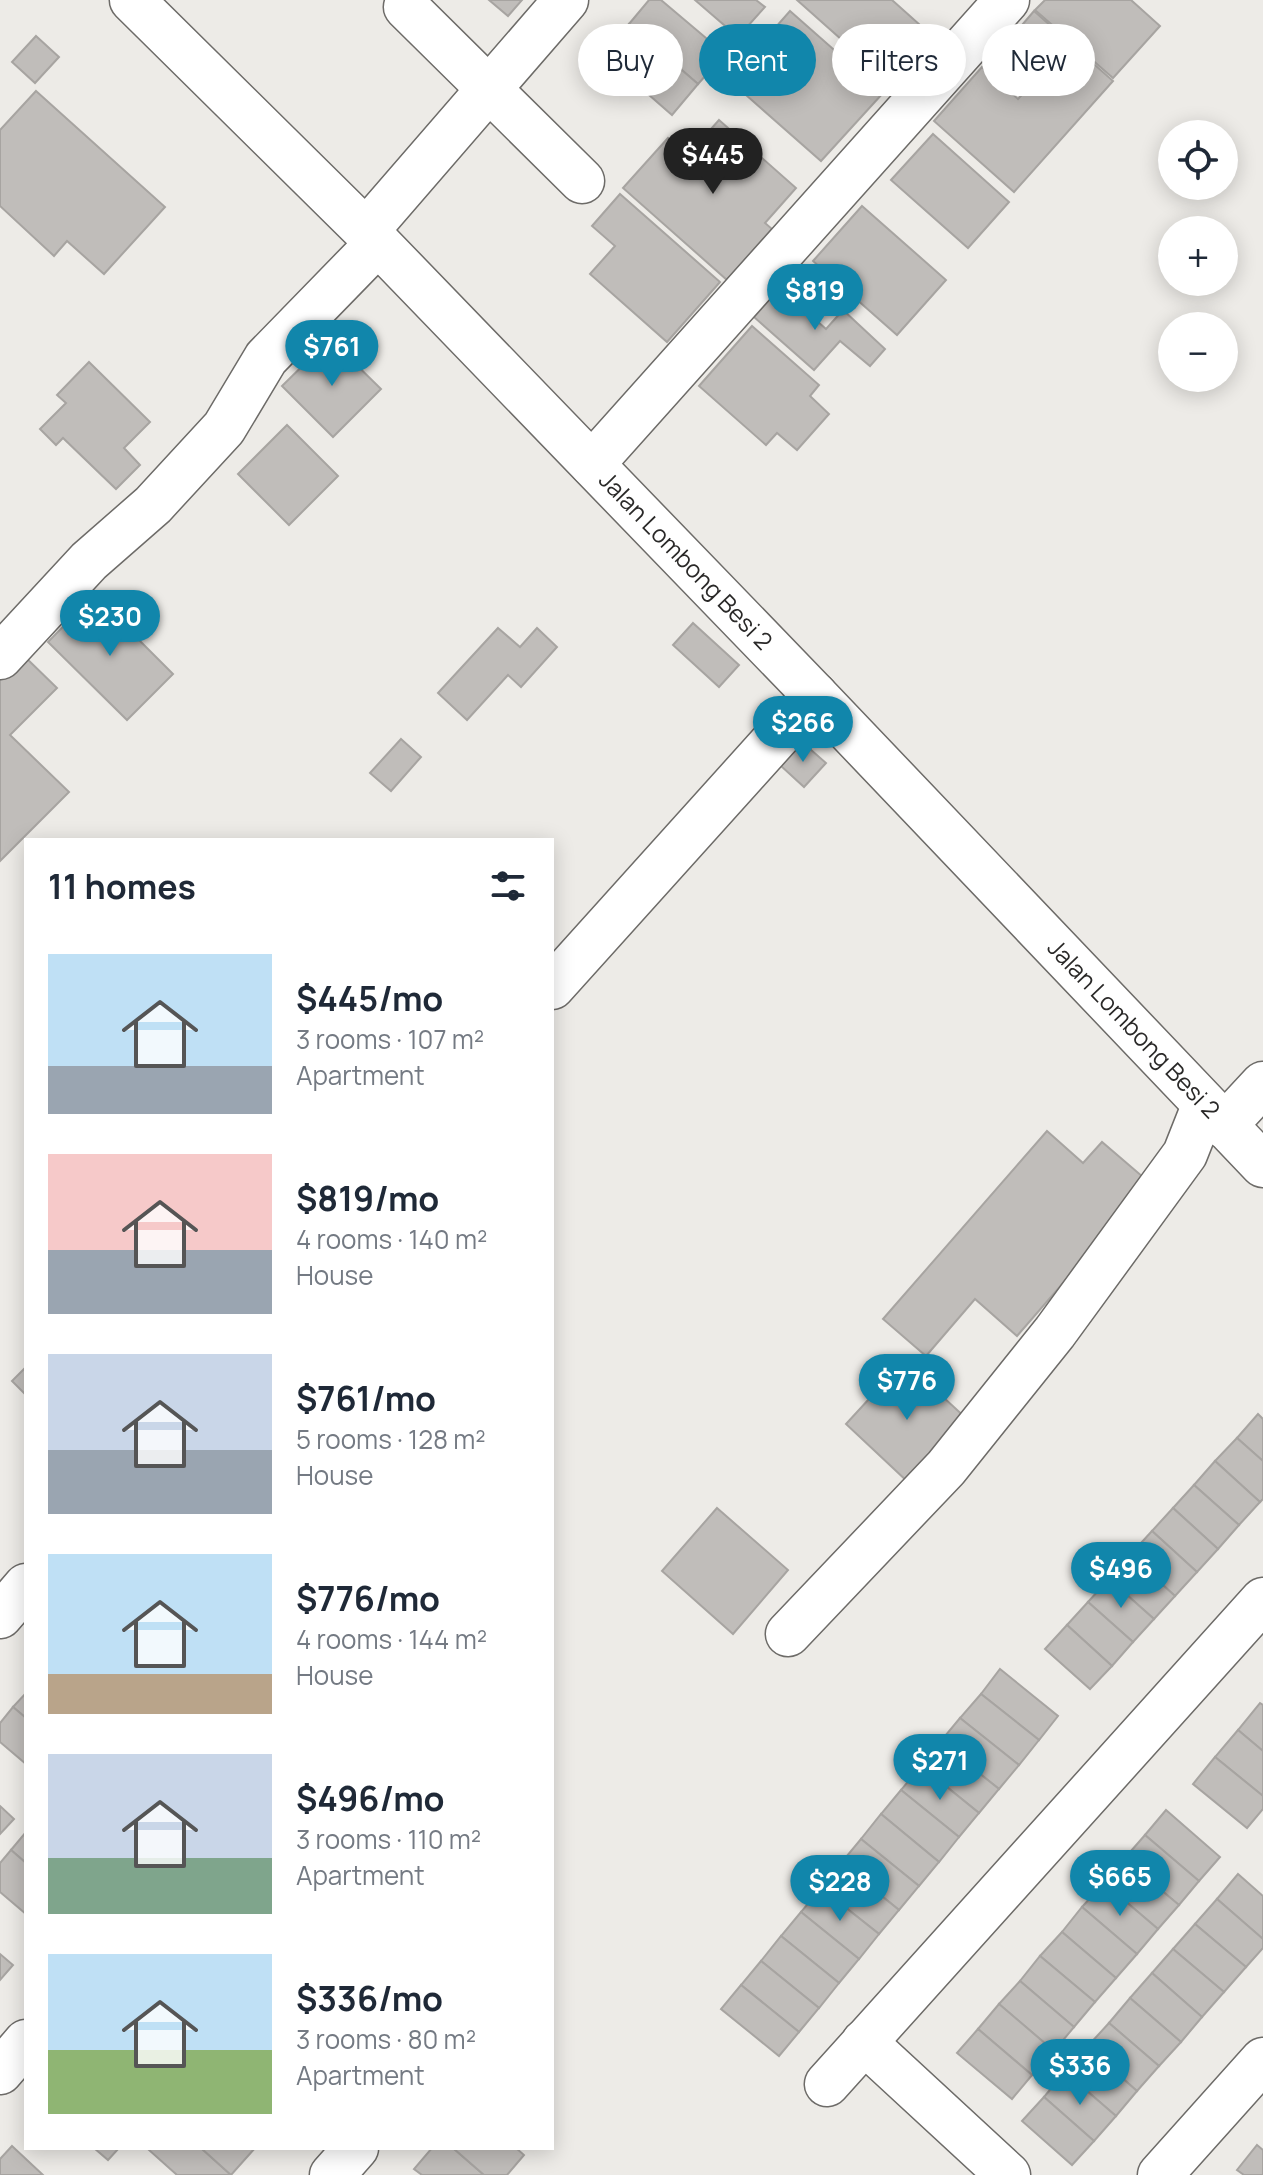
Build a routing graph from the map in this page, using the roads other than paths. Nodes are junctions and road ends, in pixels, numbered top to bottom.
1 (132, 0) edge
2 (566, 0) edge
3 (1007, 0) edge
4 (406, 7) dead end
5 (489, 89) junction
6 (582, 181) dead end
7 (372, 237) junction
8 (592, 464) junction
9 (0, 657) edge
10 (815, 695) junction
11 (554, 985) edge
12 (1263, 1084) edge
13 (1214, 1116) junction
14 (1263, 1165) edge
15 (0, 1561) edge
16 (24, 1583) edge
17 (24, 1587) edge
18 (1263, 1600) edge
19 (0, 1616) edge
20 (788, 1634) dead end
21 (864, 2042) junction
22 (24, 2044) edge
23 (1263, 2060) edge
24 (0, 2072) edge
25 (827, 2084) dead end
26 (354, 2150) edge
27 (332, 2175) edge
28 (1008, 2175) edge
29 (1160, 2175) edge

1 - 7 street, Jalan Lombong Besi 2
2 - 5 street
3 - 8 street
4 - 5 street
5 - 6 street
5 - 7 street
7 - 8 street, Jalan Lombong Besi 2
7 - 9 street
8 - 10 street, Jalan Lombong Besi 2
10 - 11 street
10 - 13 street, Jalan Lombong Besi 2
12 - 13 street
13 - 14 street, Jalan Lombong Besi 2
13 - 20 street
15 - 16 street
17 - 19 street
18 - 21 street
21 - 25 street
21 - 28 street
22 - 24 street
23 - 29 street
26 - 27 street

